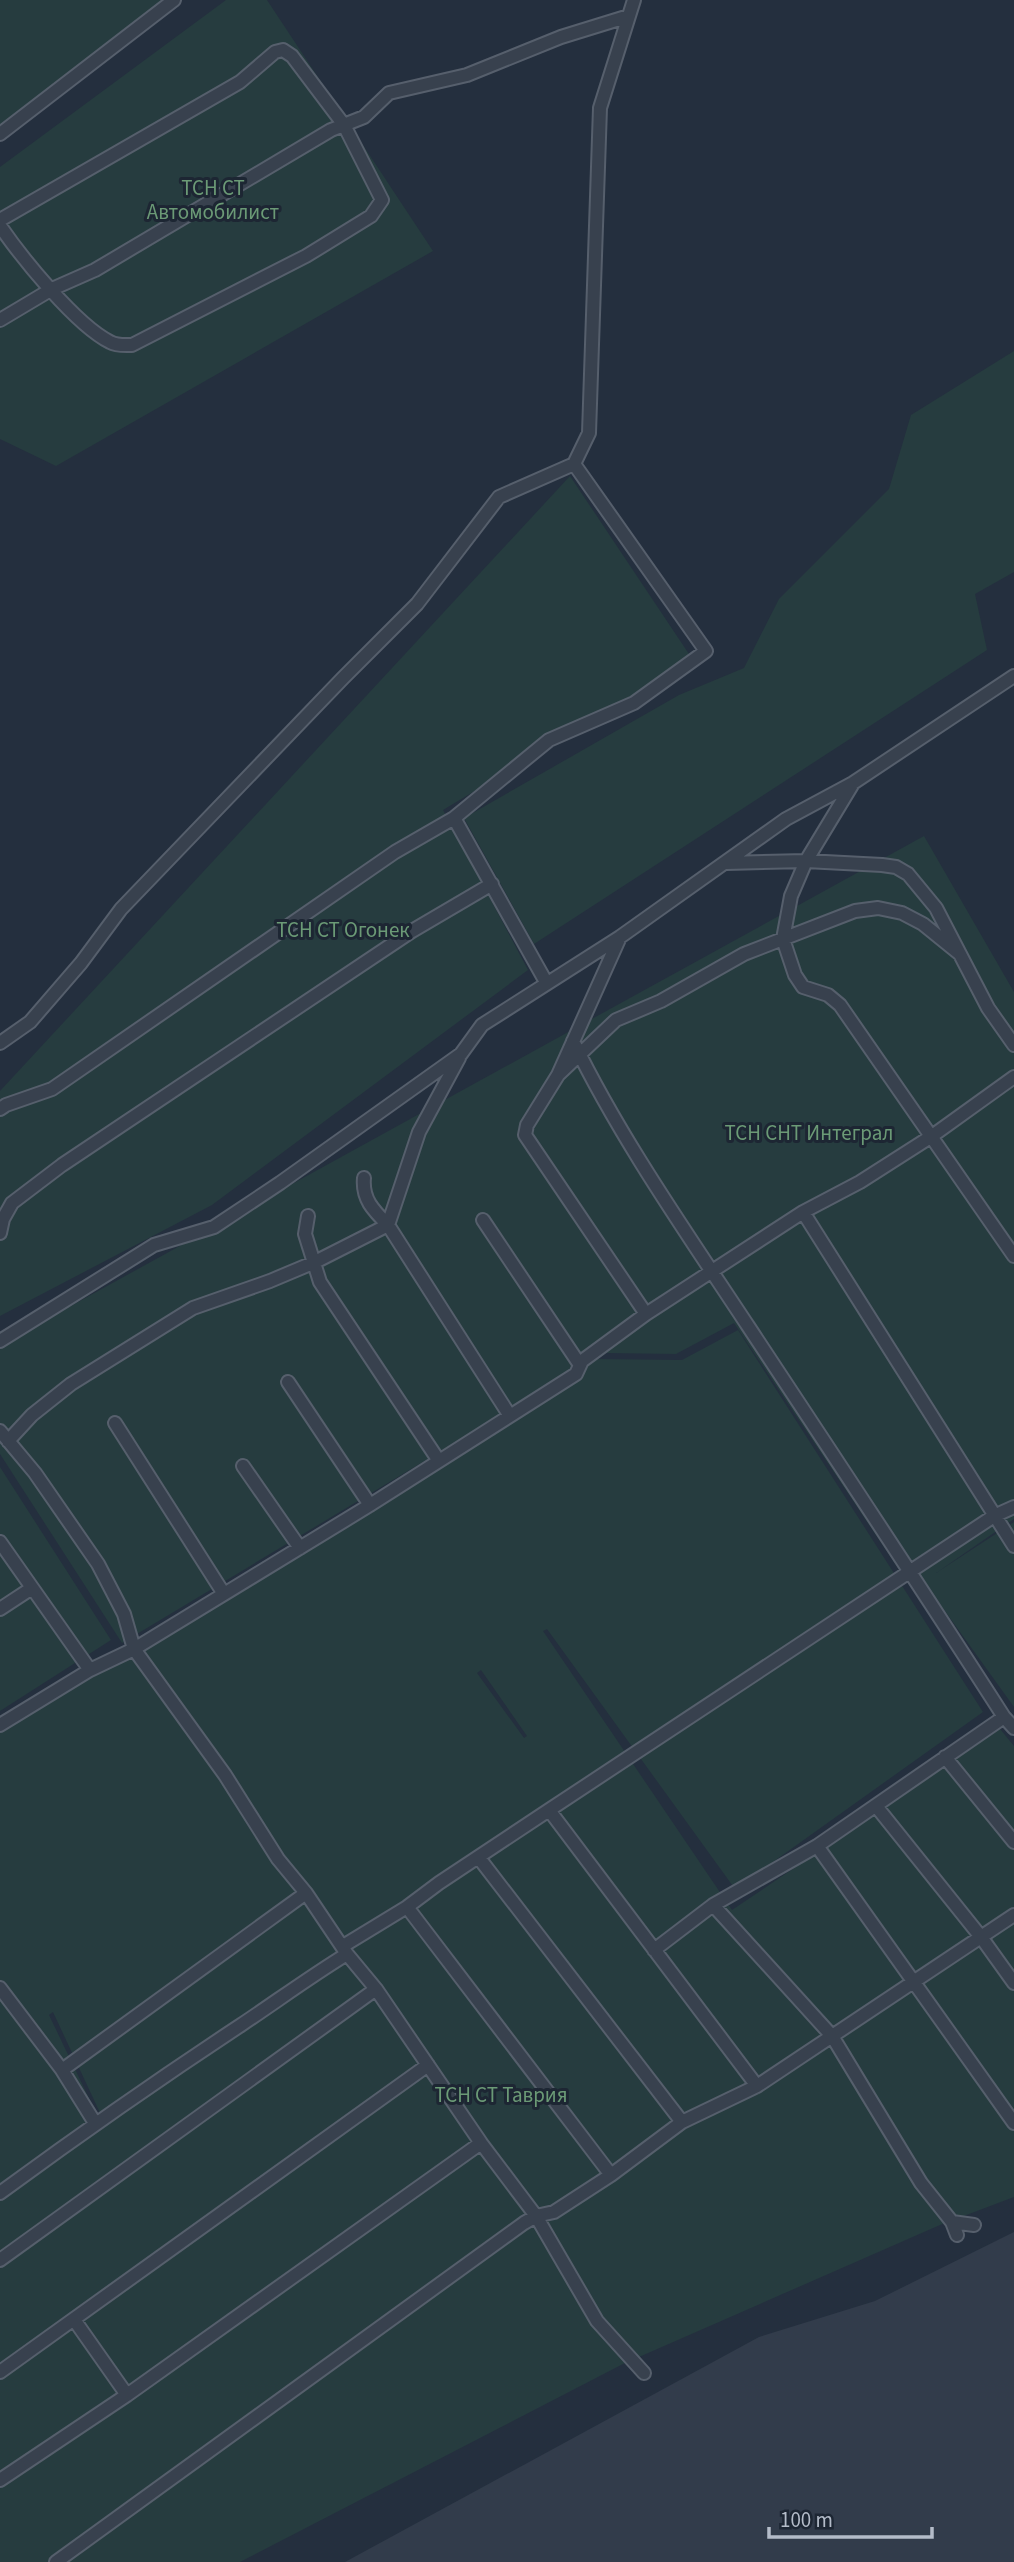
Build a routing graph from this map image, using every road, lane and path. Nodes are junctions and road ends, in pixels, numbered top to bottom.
1 (174, 0) edge
2 (634, 0) edge
3 (629, 16) junction
4 (344, 125) junction
5 (0, 134) edge
6 (0, 220) edge
7 (0, 226) edge
8 (52, 289) junction
9 (0, 320) edge
10 (575, 464) junction
11 (1014, 677) edge
12 (853, 783) junction
13 (454, 818) junction
14 (806, 861) junction
15 (726, 863) junction
16 (492, 884) junction
17 (620, 937) junction
18 (783, 939) junction
19 (960, 954) junction
20 (545, 982) junction
21 (573, 1041) junction
22 (0, 1042) edge
23 (1014, 1045) edge
24 (461, 1054) junction
25 (580, 1055) junction
26 (558, 1075) junction
27 (1014, 1077) edge
28 (0, 1109) edge
29 (932, 1136) junction
30 (364, 1178) dead end
31 (803, 1212) junction
32 (308, 1216) dead end
33 (483, 1220) dead end
34 (388, 1225) junction
35 (0, 1233) edge
36 (1014, 1256) edge
37 (315, 1262) junction
38 (713, 1272) junction
39 (646, 1314) junction
40 (0, 1341) edge
41 (580, 1365) junction
42 (288, 1382) dead end
43 (510, 1416) junction
44 (115, 1423) dead end
45 (4, 1436) edge
46 (439, 1461) junction
47 (243, 1465) dead end
48 (370, 1505) junction
49 (1014, 1507) edge
50 (994, 1516) junction
51 (0, 1542) edge
52 (1014, 1546) edge
53 (300, 1548) junction
54 (911, 1572) junction
55 (32, 1588) junction
56 (224, 1594) junction
57 (0, 1609) edge
58 (134, 1649) junction
59 (90, 1670) junction
60 (1003, 1717) junction
61 (0, 1725) edge
62 (1014, 1728) edge
63 (945, 1757) junction
64 (876, 1806) junction
65 (549, 1810) junction
66 (1014, 1842) edge
67 (817, 1846) junction
68 (480, 1858) junction
69 (306, 1893) junction
70 (713, 1905) junction
71 (407, 1907) junction
72 (1014, 1915) edge
73 (981, 1937) junction
74 (345, 1950) junction
75 (654, 1950) junction
76 (915, 1981) junction
77 (1014, 1983) edge
78 (0, 1988) edge
79 (376, 1989) junction
80 (832, 2036) junction
81 (428, 2065) junction
82 (62, 2070) junction
83 (757, 2086) junction
84 (682, 2122) junction
85 (95, 2123) junction
86 (1014, 2123) edge
87 (481, 2143) junction
88 (611, 2175) junction
89 (0, 2193) edge
90 (536, 2216) junction
91 (952, 2221) junction
92 (974, 2225) dead end
93 (957, 2235) dead end
94 (0, 2260) edge
95 (75, 2321) junction
96 (0, 2372) edge
97 (643, 2373) dead end
98 (127, 2395) junction
99 (0, 2480) edge
100 (56, 2562) edge

1 - 5 street
2 - 3 street
3 - 4 street
3 - 10 street
4 - 6 street
4 - 8 street
4 - 8 street
7 - 8 street
8 - 9 street
10 - 13 street
10 - 22 street
11 - 12 street
12 - 14 street
12 - 15 street
13 - 16 street
13 - 28 street
14 - 15 street
14 - 18 street
14 - 19 street
15 - 17 street
16 - 20 street
16 - 35 street
17 - 20 street
17 - 21 street
18 - 19 street
18 - 25 street
18 - 29 street
19 - 23 street
20 - 24 street
21 - 25 street
21 - 26 street
24 - 34 street
24 - 40 street
25 - 26 street
25 - 38 street
26 - 39 street
27 - 29 street
29 - 31 street
29 - 36 street
30 - 34 street
31 - 38 street
31 - 50 street
32 - 37 street
33 - 41 street
34 - 37 street
34 - 43 street
37 - 45 street
37 - 46 street
38 - 39 street
38 - 54 street
39 - 41 street
41 - 43 street
42 - 48 street
43 - 46 street
44 - 56 street
45 - 58 street
46 - 48 street
47 - 53 street
48 - 53 street
49 - 50 street
50 - 52 street
50 - 54 street
51 - 55 street
53 - 56 street
54 - 60 street
54 - 65 street
55 - 57 street
55 - 59 street
56 - 58 street
58 - 59 street
58 - 69 street
59 - 61 street
60 - 62 street
60 - 63 street
63 - 64 street
63 - 66 street
64 - 67 street
64 - 73 street
65 - 68 street
65 - 75 street
67 - 70 street
67 - 76 street
68 - 71 street
68 - 84 street
69 - 74 street
69 - 82 street
70 - 75 street
70 - 80 street
71 - 74 street
71 - 88 street
72 - 73 street
73 - 76 street
73 - 77 street
74 - 79 street
74 - 85 street
75 - 83 street
76 - 80 street
76 - 86 street
78 - 82 street
79 - 81 street
79 - 94 street
80 - 83 street
80 - 91 street
81 - 87 street
81 - 95 street
82 - 85 street
83 - 84 street
84 - 88 street
85 - 89 street
87 - 90 street
87 - 98 street
88 - 90 street
90 - 97 street
90 - 100 street
91 - 92 street
91 - 93 street
95 - 96 street
95 - 98 street
98 - 99 street

